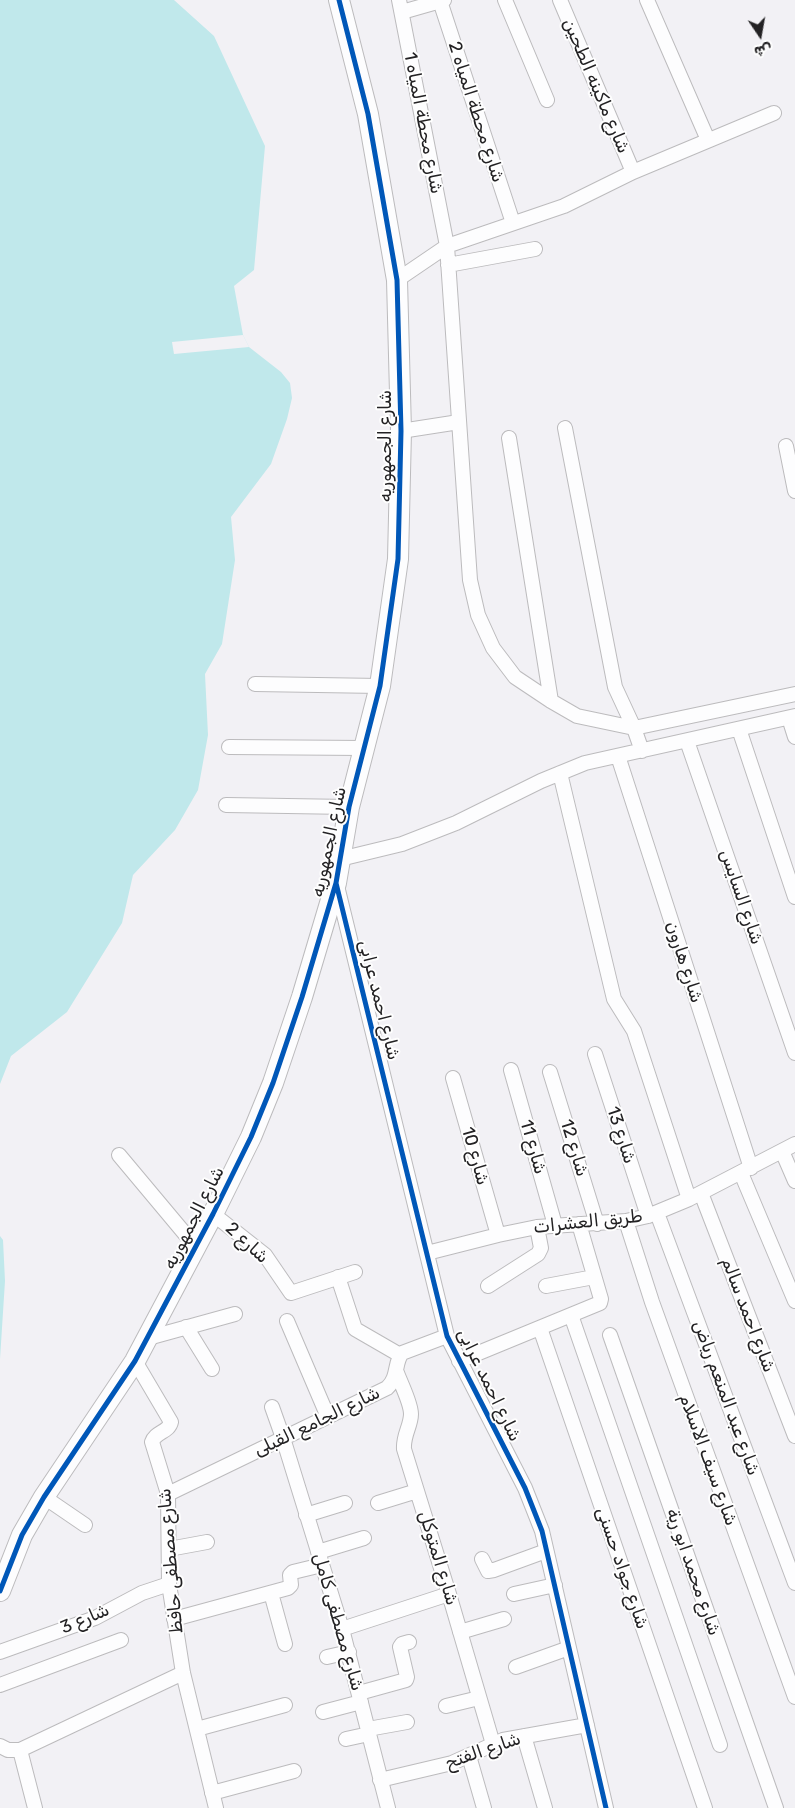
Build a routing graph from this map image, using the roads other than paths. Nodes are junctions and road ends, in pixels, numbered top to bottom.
1 (339, 0) edge
2 (504, 0) edge
3 (560, 0) edge
4 (647, 0) edge
5 (442, 1) edge
6 (400, 6) edge
7 (547, 100) dead end
8 (774, 113) dead end
9 (708, 140) junction
10 (633, 172) junction
11 (513, 223) junction
12 (447, 246) junction
13 (535, 249) dead end
14 (448, 265) junction
15 (397, 280) junction
16 (459, 422) junction
17 (565, 428) dead end
18 (401, 431) junction
19 (509, 438) dead end
20 (786, 446) dead end
21 (795, 491) edge
22 (255, 684) dead end
23 (380, 686) junction
24 (795, 694) edge
25 (550, 701) junction
26 (792, 717) edge
27 (634, 728) junction
28 (739, 729) junction
29 (795, 737) edge
30 (687, 741) junction
31 (230, 747) dead end
32 (364, 748) junction
33 (642, 751) junction
34 (618, 756) junction
35 (560, 773) junction
36 (226, 805) dead end
37 (350, 807) junction
38 (340, 859) junction
39 (336, 883) junction
40 (795, 897) edge
41 (795, 1053) edge
42 (595, 1054) dead end
43 (511, 1070) dead end
44 (550, 1072) dead end
45 (453, 1078) dead end
46 (795, 1144) edge
47 (782, 1151) junction
48 (119, 1155) dead end
49 (746, 1170) junction
50 (795, 1181) edge
51 (695, 1196) junction
52 (213, 1214) junction
53 (652, 1215) junction
54 (626, 1221) junction
55 (579, 1224) junction
56 (597, 1224) junction
57 (555, 1225) junction
58 (536, 1227) junction
59 (498, 1235) junction
60 (196, 1247) junction
61 (427, 1253) junction
62 (355, 1272) dead end
63 (594, 1277) junction
64 (338, 1278) junction
65 (488, 1286) dead end
66 (546, 1286) dead end
67 (795, 1301) edge
68 (234, 1314) dead end
69 (571, 1315) junction
70 (287, 1321) dead end
71 (186, 1328) junction
72 (540, 1328) junction
73 (610, 1335) dead end
74 (447, 1336) junction
75 (148, 1338) junction
76 (400, 1355) junction
77 (135, 1361) junction
78 (458, 1361) junction
79 (212, 1369) dead end
80 (397, 1373) junction
81 (272, 1407) dead end
82 (328, 1417) junction
83 (795, 1436) edge
84 (283, 1438) junction
85 (417, 1492) junction
86 (168, 1494) junction
87 (44, 1497) junction
88 (345, 1503) dead end
89 (378, 1503) dead end
90 (306, 1515) junction
91 (85, 1525) dead end
92 (364, 1538) dead end
93 (207, 1542) dead end
94 (169, 1549) junction
95 (546, 1551) junction
96 (320, 1558) junction
97 (482, 1559) dead end
98 (795, 1583) edge
99 (169, 1584) junction
100 (554, 1585) junction
101 (0, 1591) edge
102 (271, 1593) junction
103 (449, 1594) junction
104 (514, 1594) dead end
105 (174, 1619) junction
106 (504, 1619) dead end
107 (342, 1628) junction
108 (460, 1632) junction
109 (121, 1640) dead end
110 (408, 1642) dead end
111 (284, 1644) dead end
112 (569, 1648) junction
113 (0, 1652) edge
114 (349, 1652) junction
115 (326, 1657) dead end
116 (516, 1667) dead end
117 (183, 1672) junction
118 (0, 1685) edge
119 (360, 1697) junction
120 (795, 1697) edge
121 (479, 1698) junction
122 (285, 1705) dead end
123 (446, 1706) dead end
124 (323, 1712) dead end
125 (407, 1722) dead end
126 (587, 1725) junction
127 (196, 1729) junction
128 (369, 1731) junction
129 (524, 1736) junction
130 (346, 1739) dead end
131 (493, 1744) junction
132 (720, 1745) dead end
133 (0, 1746) edge
134 (20, 1750) junction
135 (469, 1756) junction
136 (294, 1771) dead end
137 (380, 1780) junction
138 (212, 1792) junction
139 (35, 1808) edge
140 (216, 1808) edge
141 (388, 1808) edge
142 (484, 1808) edge
143 (545, 1808) edge
144 (606, 1808) edge
145 (705, 1808) edge
146 (776, 1808) edge

1 - 15 street, شارع الجمهوريه
2 - 7 street
3 - 10 street, شارع ماكينه الطحين
4 - 9 street
5 - 6 street
5 - 11 street, شارع محطة المياه 2
6 - 12 street, شارع محطة المياه 1
8 - 9 street
9 - 10 street
10 - 11 street
11 - 12 street
12 - 14 street, شارع محطة المياه 1
12 - 15 street
13 - 14 street
14 - 16 street, شارع محطة المياه 1
15 - 18 street, شارع الجمهوريه
16 - 18 street
16 - 25 street, شارع محطة المياه 1
17 - 27 street
18 - 23 street, شارع الجمهوريه
19 - 25 street
20 - 21 street
22 - 23 street
23 - 32 street, شارع الجمهوريه
24 - 27 street
25 - 27 street, شارع محطة المياه 1
26 - 28 street
26 - 29 street
27 - 33 street
28 - 30 street
28 - 40 street
30 - 33 street
30 - 41 street, شارع السايس
31 - 32 street
32 - 37 street, شارع الجمهوريه
33 - 34 street
34 - 35 street
34 - 49 street, شارع هارون
35 - 38 street
35 - 51 street, شارع احمد سالم
36 - 37 street
37 - 38 street, شارع الجمهوريه
38 - 39 street, شارع الجمهوريه
39 - 52 street, شارع الجمهوريه
39 - 61 street, شارع احمد عرابى
42 - 53 street, شارع 13
43 - 57 street, شارع 11
44 - 56 street, شارع 12
45 - 59 street, شارع 10
46 - 47 street, طريق العشرات
47 - 49 street, طريق العشرات
47 - 50 street
48 - 60 street
49 - 51 street, طريق العشرات
49 - 67 street, شارع هارون
51 - 53 street, طريق العشرات
51 - 83 street, شارع احمد سالم
52 - 60 street, شارع الجمهوريه
52 - 64 street, شارع 2
53 - 54 street, طريق العشرات
53 - 98 street, شارع عبد المنعم رياض
54 - 56 street, طريق العشرات
54 - 120 street, شارع سيف الاسلام
55 - 56 street, طريق العشرات
55 - 57 street, طريق العشرات
55 - 63 street
57 - 58 street, طريق العشرات
58 - 59 street, طريق العشرات
58 - 65 street
59 - 61 street, طريق العشرات
60 - 75 street, شارع الجمهوريه
61 - 74 street, شارع احمد عرابى
62 - 64 street, شارع 2
63 - 66 street
63 - 69 street
64 - 76 street
68 - 71 street
69 - 72 street
69 - 132 street
70 - 82 street
71 - 75 street
71 - 79 street
72 - 78 street
72 - 145 street, شارع جواد حسنى
73 - 146 street, شارع محمد ابو رية
74 - 76 street
74 - 78 street, شارع احمد عرابى
75 - 77 street, شارع الجمهوريه
76 - 80 street, شارع الجامع القبلى
77 - 86 street, شارع مصطفى حافظ
77 - 87 street, شارع الجمهوريه
78 - 95 street, شارع احمد عرابى
80 - 82 street, شارع الجامع القبلى
80 - 85 street, شارع المتوكل
81 - 84 street, شارع مصطفى كامل
82 - 84 street, شارع الجامع القبلى
84 - 86 street, شارع الجامع القبلى
84 - 90 street, شارع مصطفى كامل
85 - 89 street
85 - 103 street, شارع المتوكل
86 - 94 street, شارع مصطفى حافظ
87 - 91 street
87 - 101 street, شارع الجمهوريه
88 - 90 street
90 - 96 street, شارع مصطفى كامل
92 - 96 street
93 - 94 street
94 - 99 street, شارع مصطفى حافظ
95 - 97 street
95 - 100 street, شارع احمد عرابى
96 - 102 street
96 - 107 street, شارع مصطفى كامل
99 - 105 street, شارع مصطفى حافظ
99 - 113 street, شارع 3
100 - 104 street
100 - 112 street, شارع احمد عرابى
102 - 105 street
102 - 111 street
103 - 107 street
103 - 108 street, شارع المتوكل
105 - 117 street, شارع مصطفى حافظ
106 - 108 street
107 - 114 street, شارع مصطفى كامل
108 - 121 street, شارع المتوكل
109 - 118 street
110 - 119 street
112 - 116 street
112 - 126 street, شارع احمد عرابى
114 - 115 street
114 - 119 street, شارع مصطفى كامل
117 - 127 street, شارع مصطفى حافظ
117 - 134 street
119 - 124 street
119 - 128 street, شارع مصطفى كامل
121 - 123 street
121 - 131 street, شارع المتوكل
122 - 127 street
125 - 128 street
126 - 129 street, شارع الفتح
126 - 144 street, شارع احمد عرابى
127 - 138 street, شارع مصطفى حافظ
128 - 130 street
128 - 137 street, شارع مصطفى كامل
129 - 131 street, شارع الفتح
129 - 143 street
131 - 135 street, شارع الفتح
133 - 134 street
134 - 139 street
135 - 137 street, شارع الفتح
135 - 142 street
136 - 138 street
137 - 141 street, شارع مصطفى كامل
138 - 140 street, شارع مصطفى حافظ

